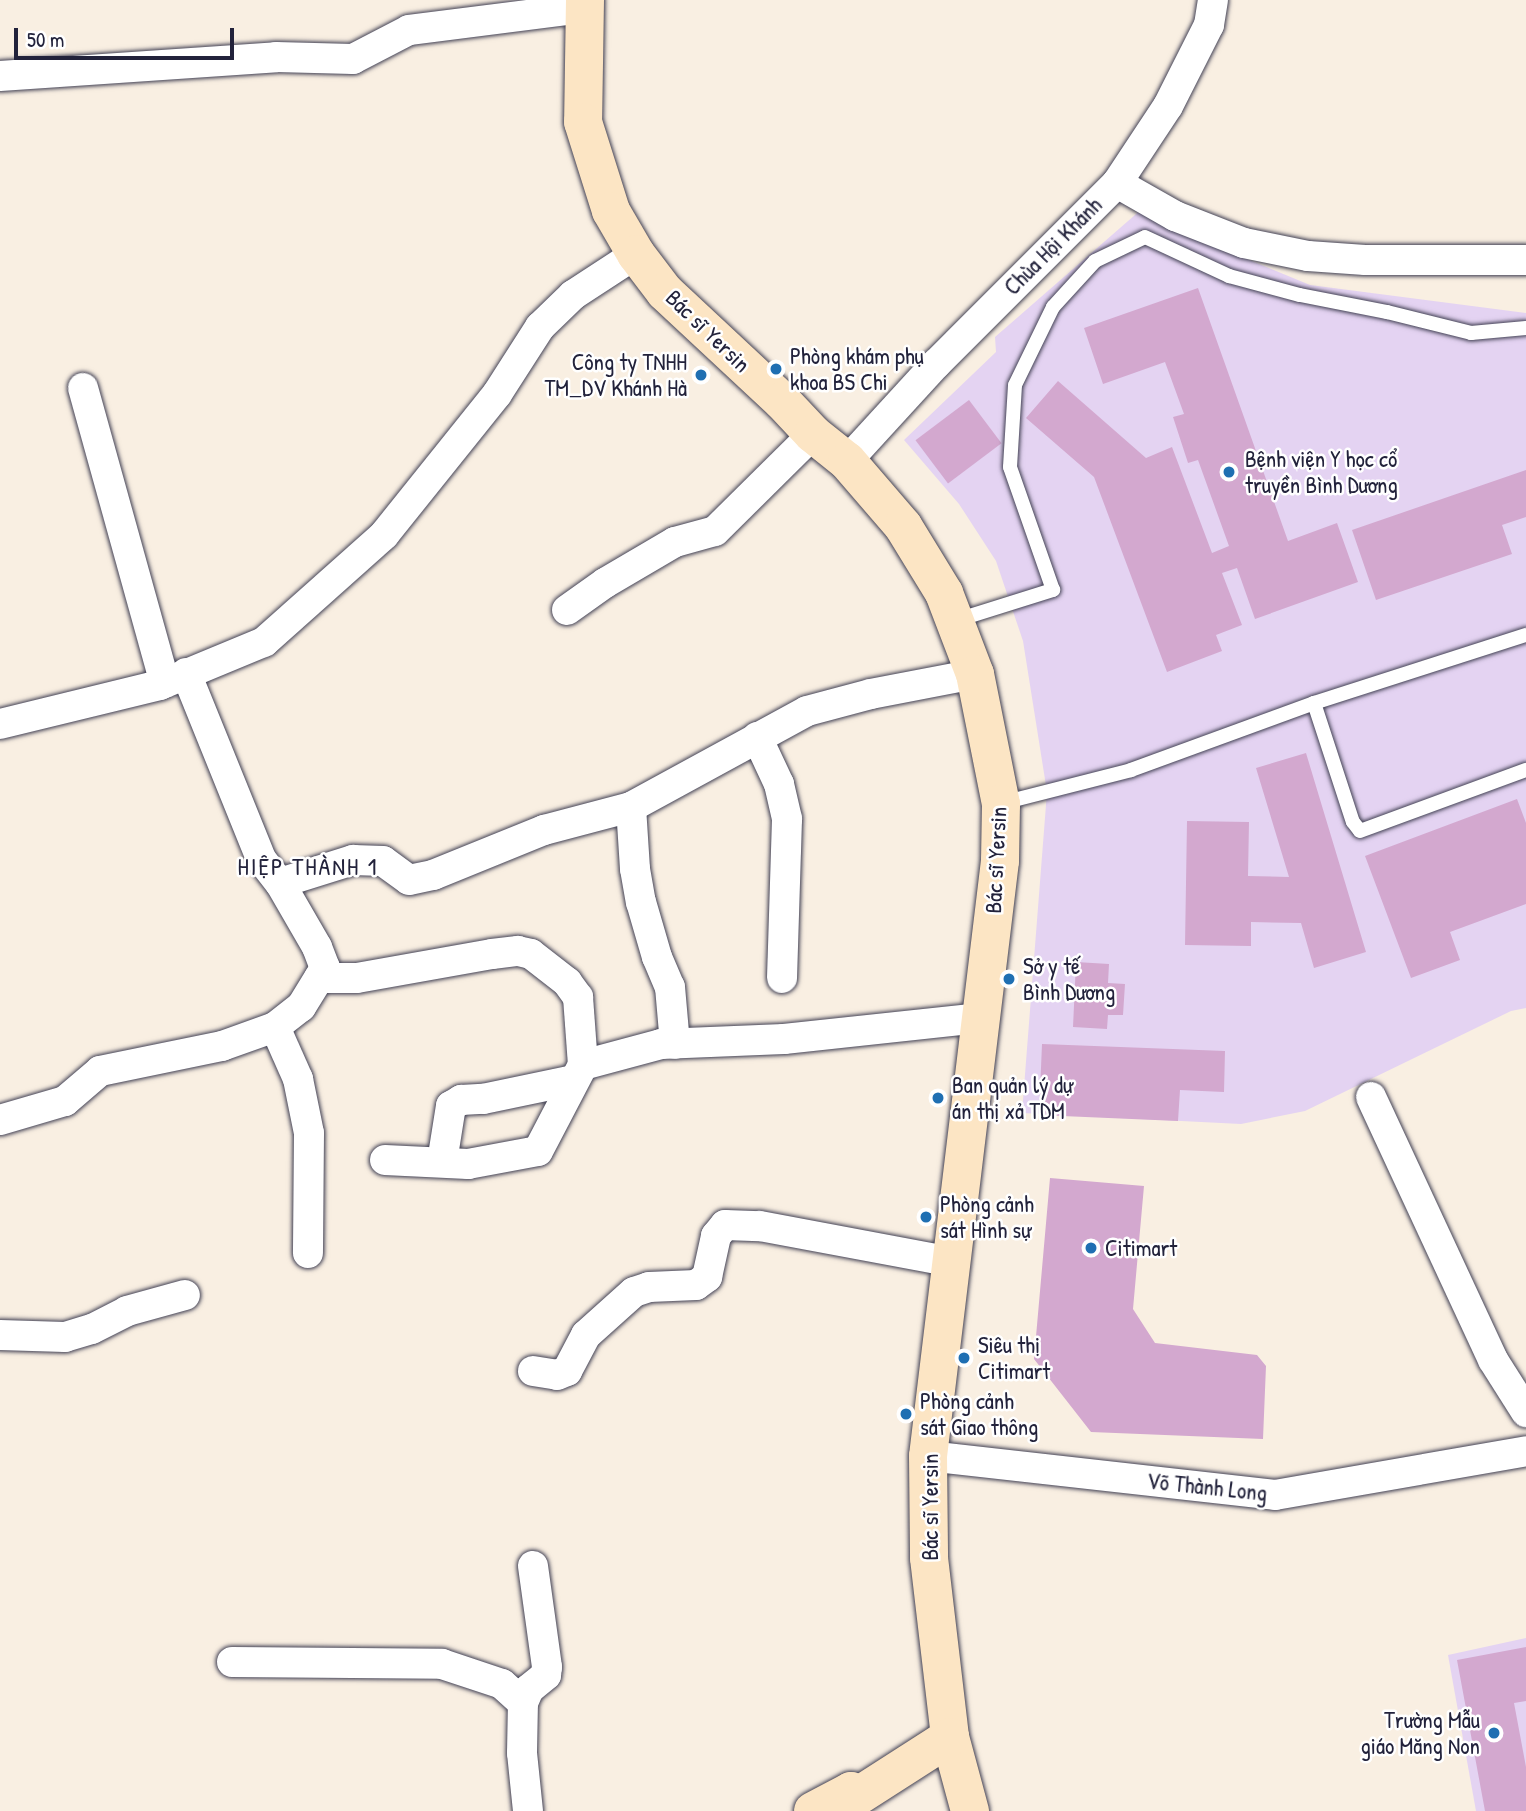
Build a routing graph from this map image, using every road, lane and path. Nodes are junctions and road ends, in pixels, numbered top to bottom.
1 (1213, 0) edge
2 (585, 4) edge
3 (0, 76) edge
4 (1117, 183) junction
5 (636, 254) junction
6 (1526, 261) edge
7 (1526, 328) edge
8 (83, 388) dead end
9 (813, 435) junction
10 (847, 461) junction
11 (567, 610) dead end
12 (956, 620) junction
13 (1526, 635) edge
14 (975, 674) junction
15 (175, 678) junction
16 (1314, 703) junction
17 (0, 724) edge
18 (757, 737) junction
19 (1526, 770) edge
20 (1001, 804) junction
21 (631, 807) junction
22 (280, 883) junction
23 (319, 978) junction
24 (782, 978) dead end
25 (981, 1018) junction
26 (275, 1027) junction
27 (675, 1044) junction
28 (579, 1072) junction
29 (1371, 1097) dead end
30 (0, 1120) edge
31 (385, 1160) dead end
32 (442, 1162) junction
33 (308, 1253) dead end
34 (952, 1262) junction
35 (185, 1294) dead end
36 (0, 1335) edge
37 (533, 1371) dead end
38 (1526, 1412) edge
39 (1526, 1451) edge
40 (928, 1456) junction
41 (533, 1566) dead end
42 (232, 1662) dead end
43 (523, 1703) junction
44 (950, 1737) junction
45 (528, 1811) edge
46 (813, 1811) edge
47 (970, 1811) edge

1 - 4 street, Chùa Hội Khánh
2 - 3 street
2 - 5 main road, Bác sĩ Yersin
4 - 6 street
4 - 10 street, Chùa Hội Khánh
5 - 9 main road, Bác sĩ Yersin
5 - 15 street
7 - 12 lane
8 - 15 street
9 - 10 main road, Bác sĩ Yersin
9 - 11 street
10 - 12 main road, Bác sĩ Yersin
12 - 14 main road, Bác sĩ Yersin
13 - 16 lane
14 - 18 street
14 - 20 main road, Bác sĩ Yersin
15 - 17 street
15 - 22 street
16 - 19 lane
16 - 20 lane
18 - 21 street
18 - 24 street
20 - 25 main road, Bác sĩ Yersin
21 - 22 street
21 - 27 street
22 - 23 street
23 - 26 street
23 - 28 street
25 - 27 street
25 - 34 main road, Bác sĩ Yersin
26 - 30 street
26 - 33 street
27 - 28 street
28 - 32 street
28 - 32 street
29 - 38 street
31 - 32 street
34 - 37 street
34 - 40 main road, Bác sĩ Yersin
35 - 36 street
39 - 40 street, Võ Thành Long
40 - 44 main road, Bác sĩ Yersin
41 - 43 street
42 - 43 street
43 - 45 street
44 - 46 main road
44 - 47 main road, Bác sĩ Yersin

